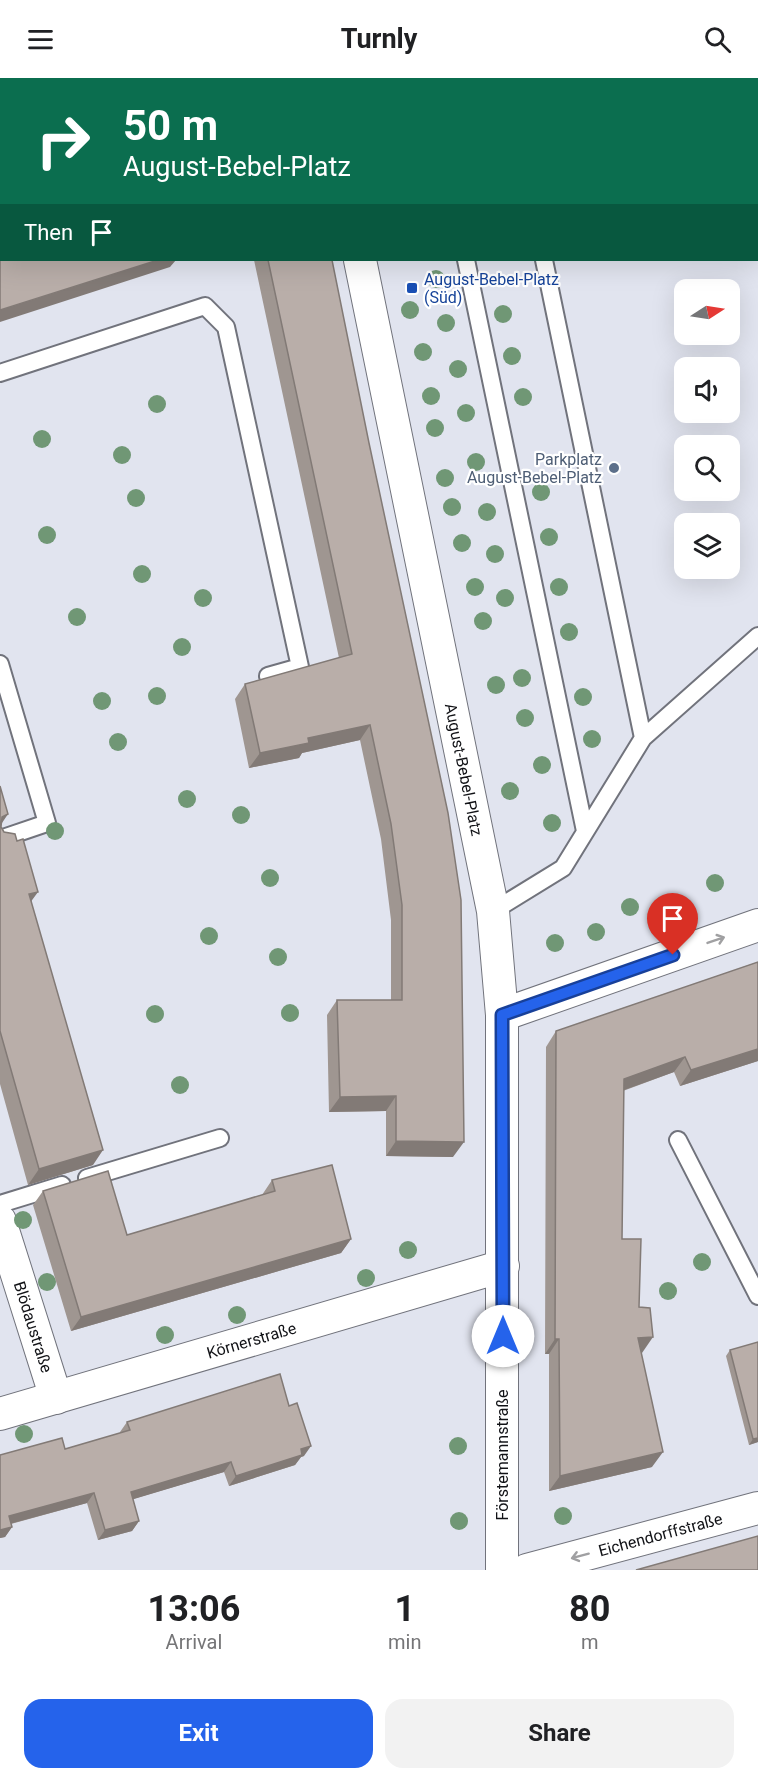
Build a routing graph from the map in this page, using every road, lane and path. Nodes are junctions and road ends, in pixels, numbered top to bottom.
1 (360, 261) edge
2 (466, 261) edge
3 (544, 261) edge
4 (0, 373) edge
5 (758, 636) edge
6 (0, 664) edge
7 (268, 676) edge
8 (643, 738) junction
9 (585, 831) junction
10 (0, 839) edge
11 (493, 911) junction
12 (758, 925) edge
13 (502, 1015) junction
14 (220, 1138) dead end
15 (678, 1140) dead end
16 (0, 1204) edge
17 (0, 1221) edge
18 (503, 1266) junction
19 (758, 1296) edge
20 (56, 1398) junction
21 (0, 1414) edge
22 (758, 1509) edge
23 (502, 1570) edge
24 (527, 1570) edge

1 - 11 street, August-Bebel-Platz
2 - 9 lane
3 - 8 lane
4 - 7 lane
5 - 8 lane
6 - 10 lane
8 - 9 lane
9 - 11 lane
11 - 13 street, August-Bebel-Platz
13 -> 12 street
13 - 18 street, Förstemannstraße
14 - 16 lane
15 - 19 lane
17 - 20 street, Blödaustraße
18 - 20 street, Körnerstraße
18 - 23 street, Förstemannstraße
20 - 21 street, Körnerstraße
22 -> 24 street, Eichendorffstraße

